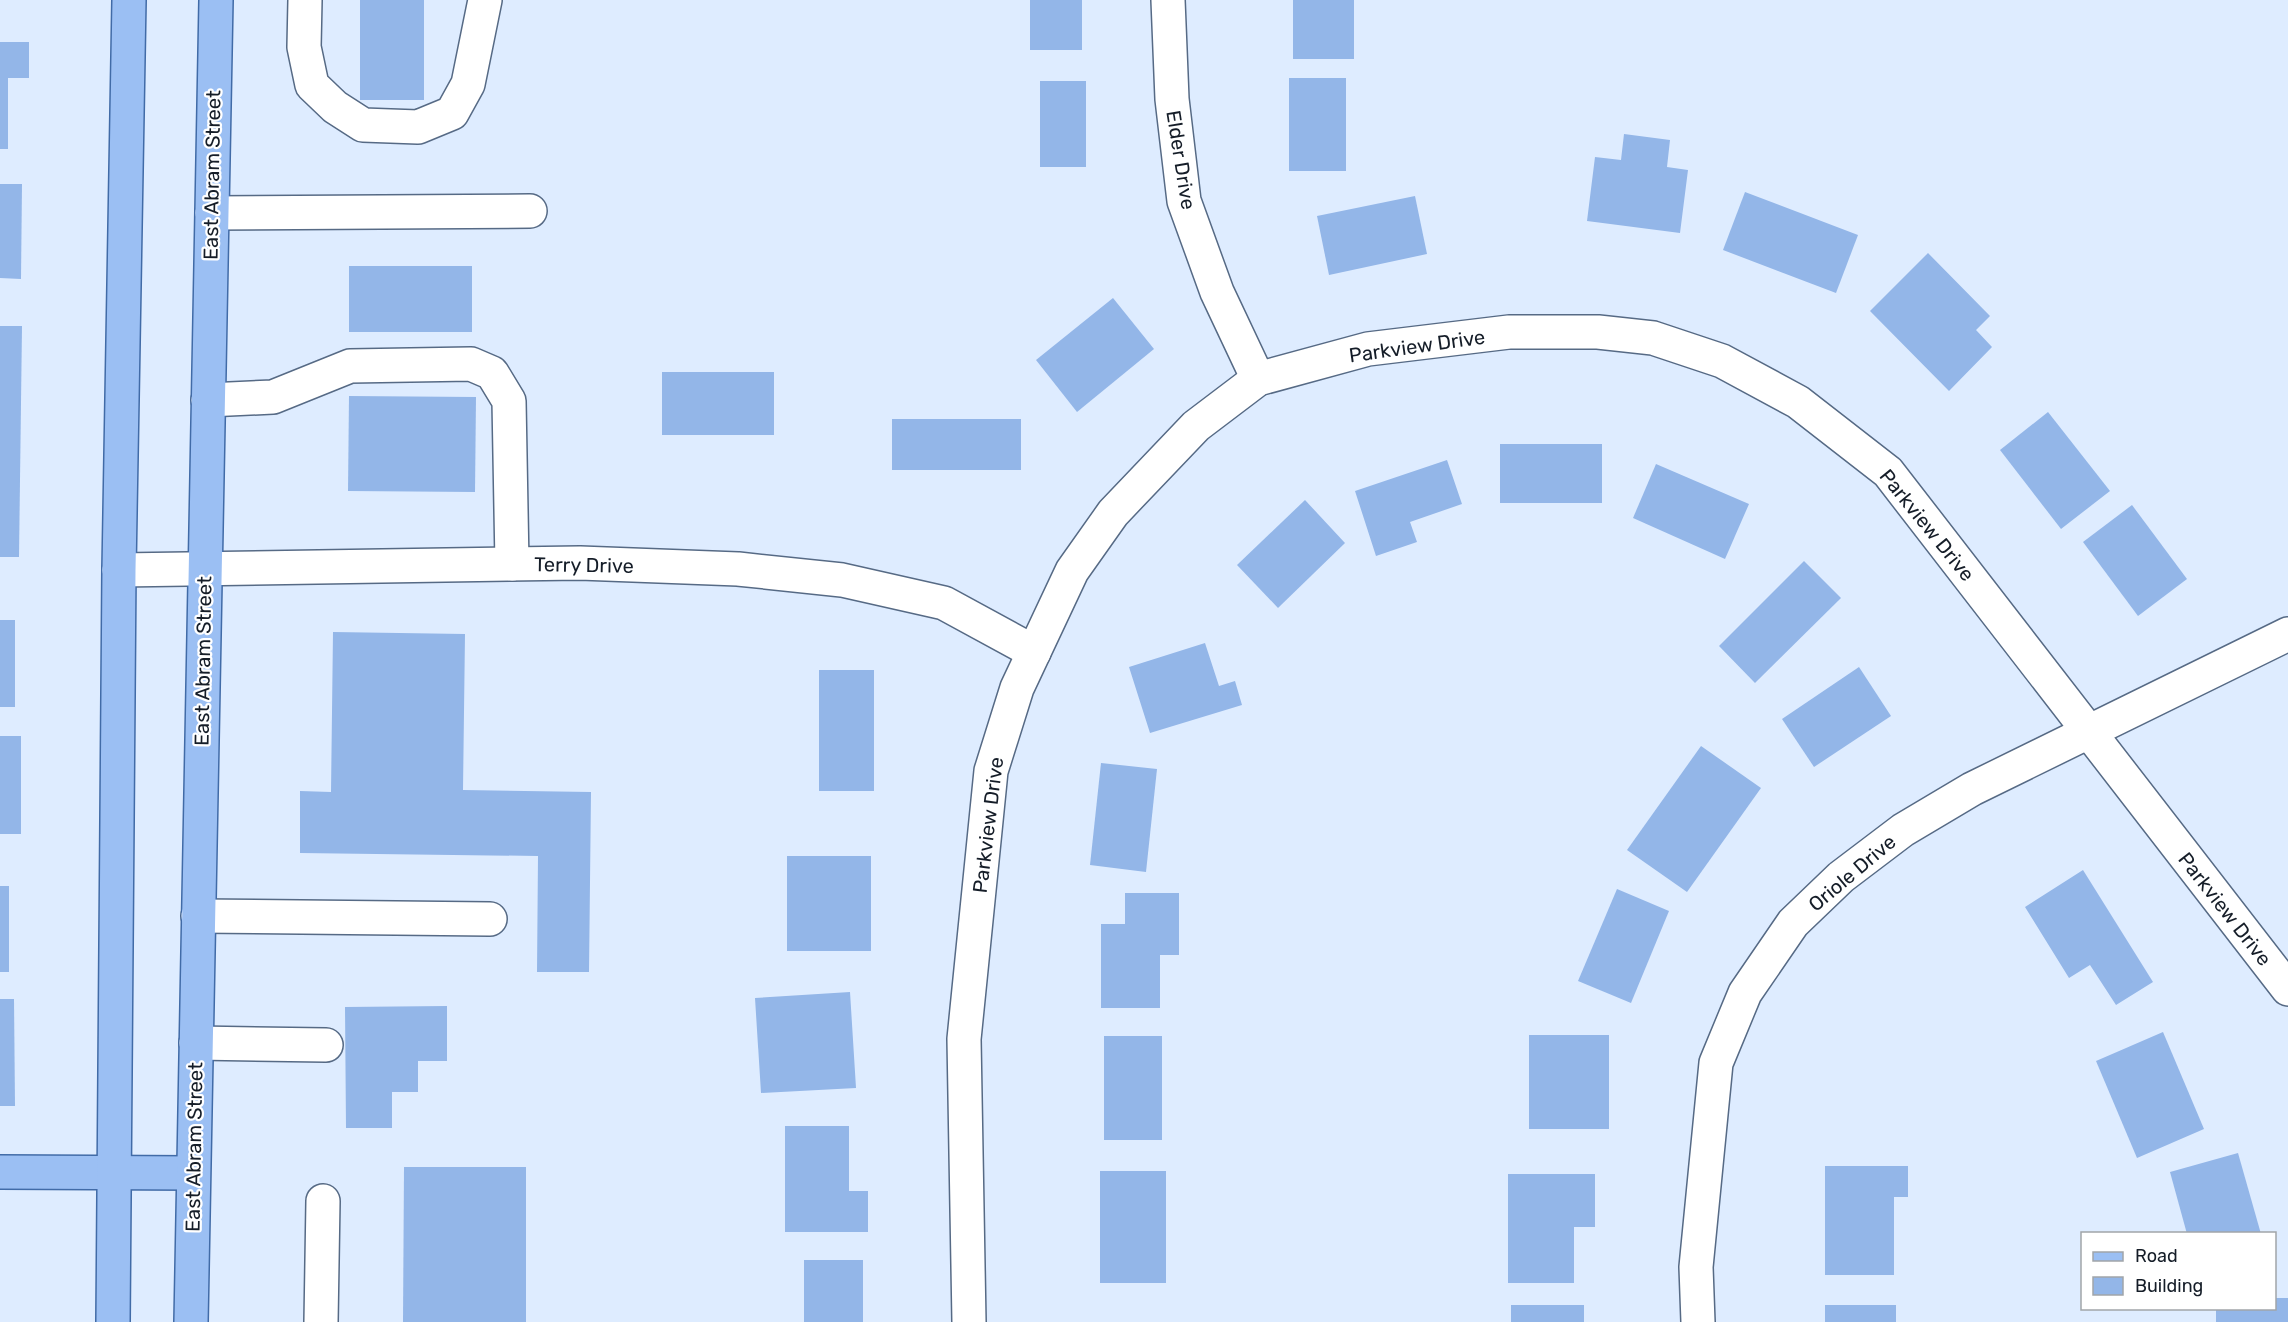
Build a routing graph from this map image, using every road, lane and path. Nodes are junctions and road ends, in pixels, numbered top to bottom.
1 (129, 0) edge
2 (216, 0) edge
3 (305, 0) edge
4 (485, 0) edge
5 (1168, 0) edge
6 (530, 211) dead end
7 (212, 213) junction
8 (1258, 379) junction
9 (208, 399) junction
10 (512, 564) junction
11 (204, 569) junction
12 (120, 570) junction
13 (2288, 634) edge
14 (1034, 652) junction
15 (2089, 733) junction
16 (198, 916) junction
17 (490, 919) dead end
18 (2288, 989) edge
19 (196, 1043) junction
20 (326, 1045) dead end
21 (0, 1172) edge
22 (114, 1173) junction
23 (193, 1173) junction
24 (323, 1201) dead end
25 (113, 1322) edge
26 (191, 1322) edge
27 (321, 1322) edge
28 (969, 1322) edge
29 (1698, 1322) edge

1 - 12 main road
2 - 7 main road, East Abram Street
3 - 4 street
5 - 8 street, Elder Drive
6 - 7 street
7 - 9 main road, East Abram Street
8 - 14 street, Parkview Drive
8 - 15 street, Parkview Drive
9 - 10 street
9 - 11 main road, East Abram Street
10 - 11 street, Terry Drive
10 - 14 street, Terry Drive
11 - 12 street, Terry Drive
11 - 16 main road, East Abram Street
12 - 22 main road
13 - 15 street, Oriole Drive
14 - 28 street, Parkview Drive
15 - 18 street, Parkview Drive
15 - 29 street, Oriole Drive
16 - 17 street
16 - 19 main road, East Abram Street
19 - 20 street
19 - 23 main road, East Abram Street
21 - 22 main road
22 - 23 main road
22 - 25 main road
23 - 26 main road, East Abram Street
24 - 27 street

